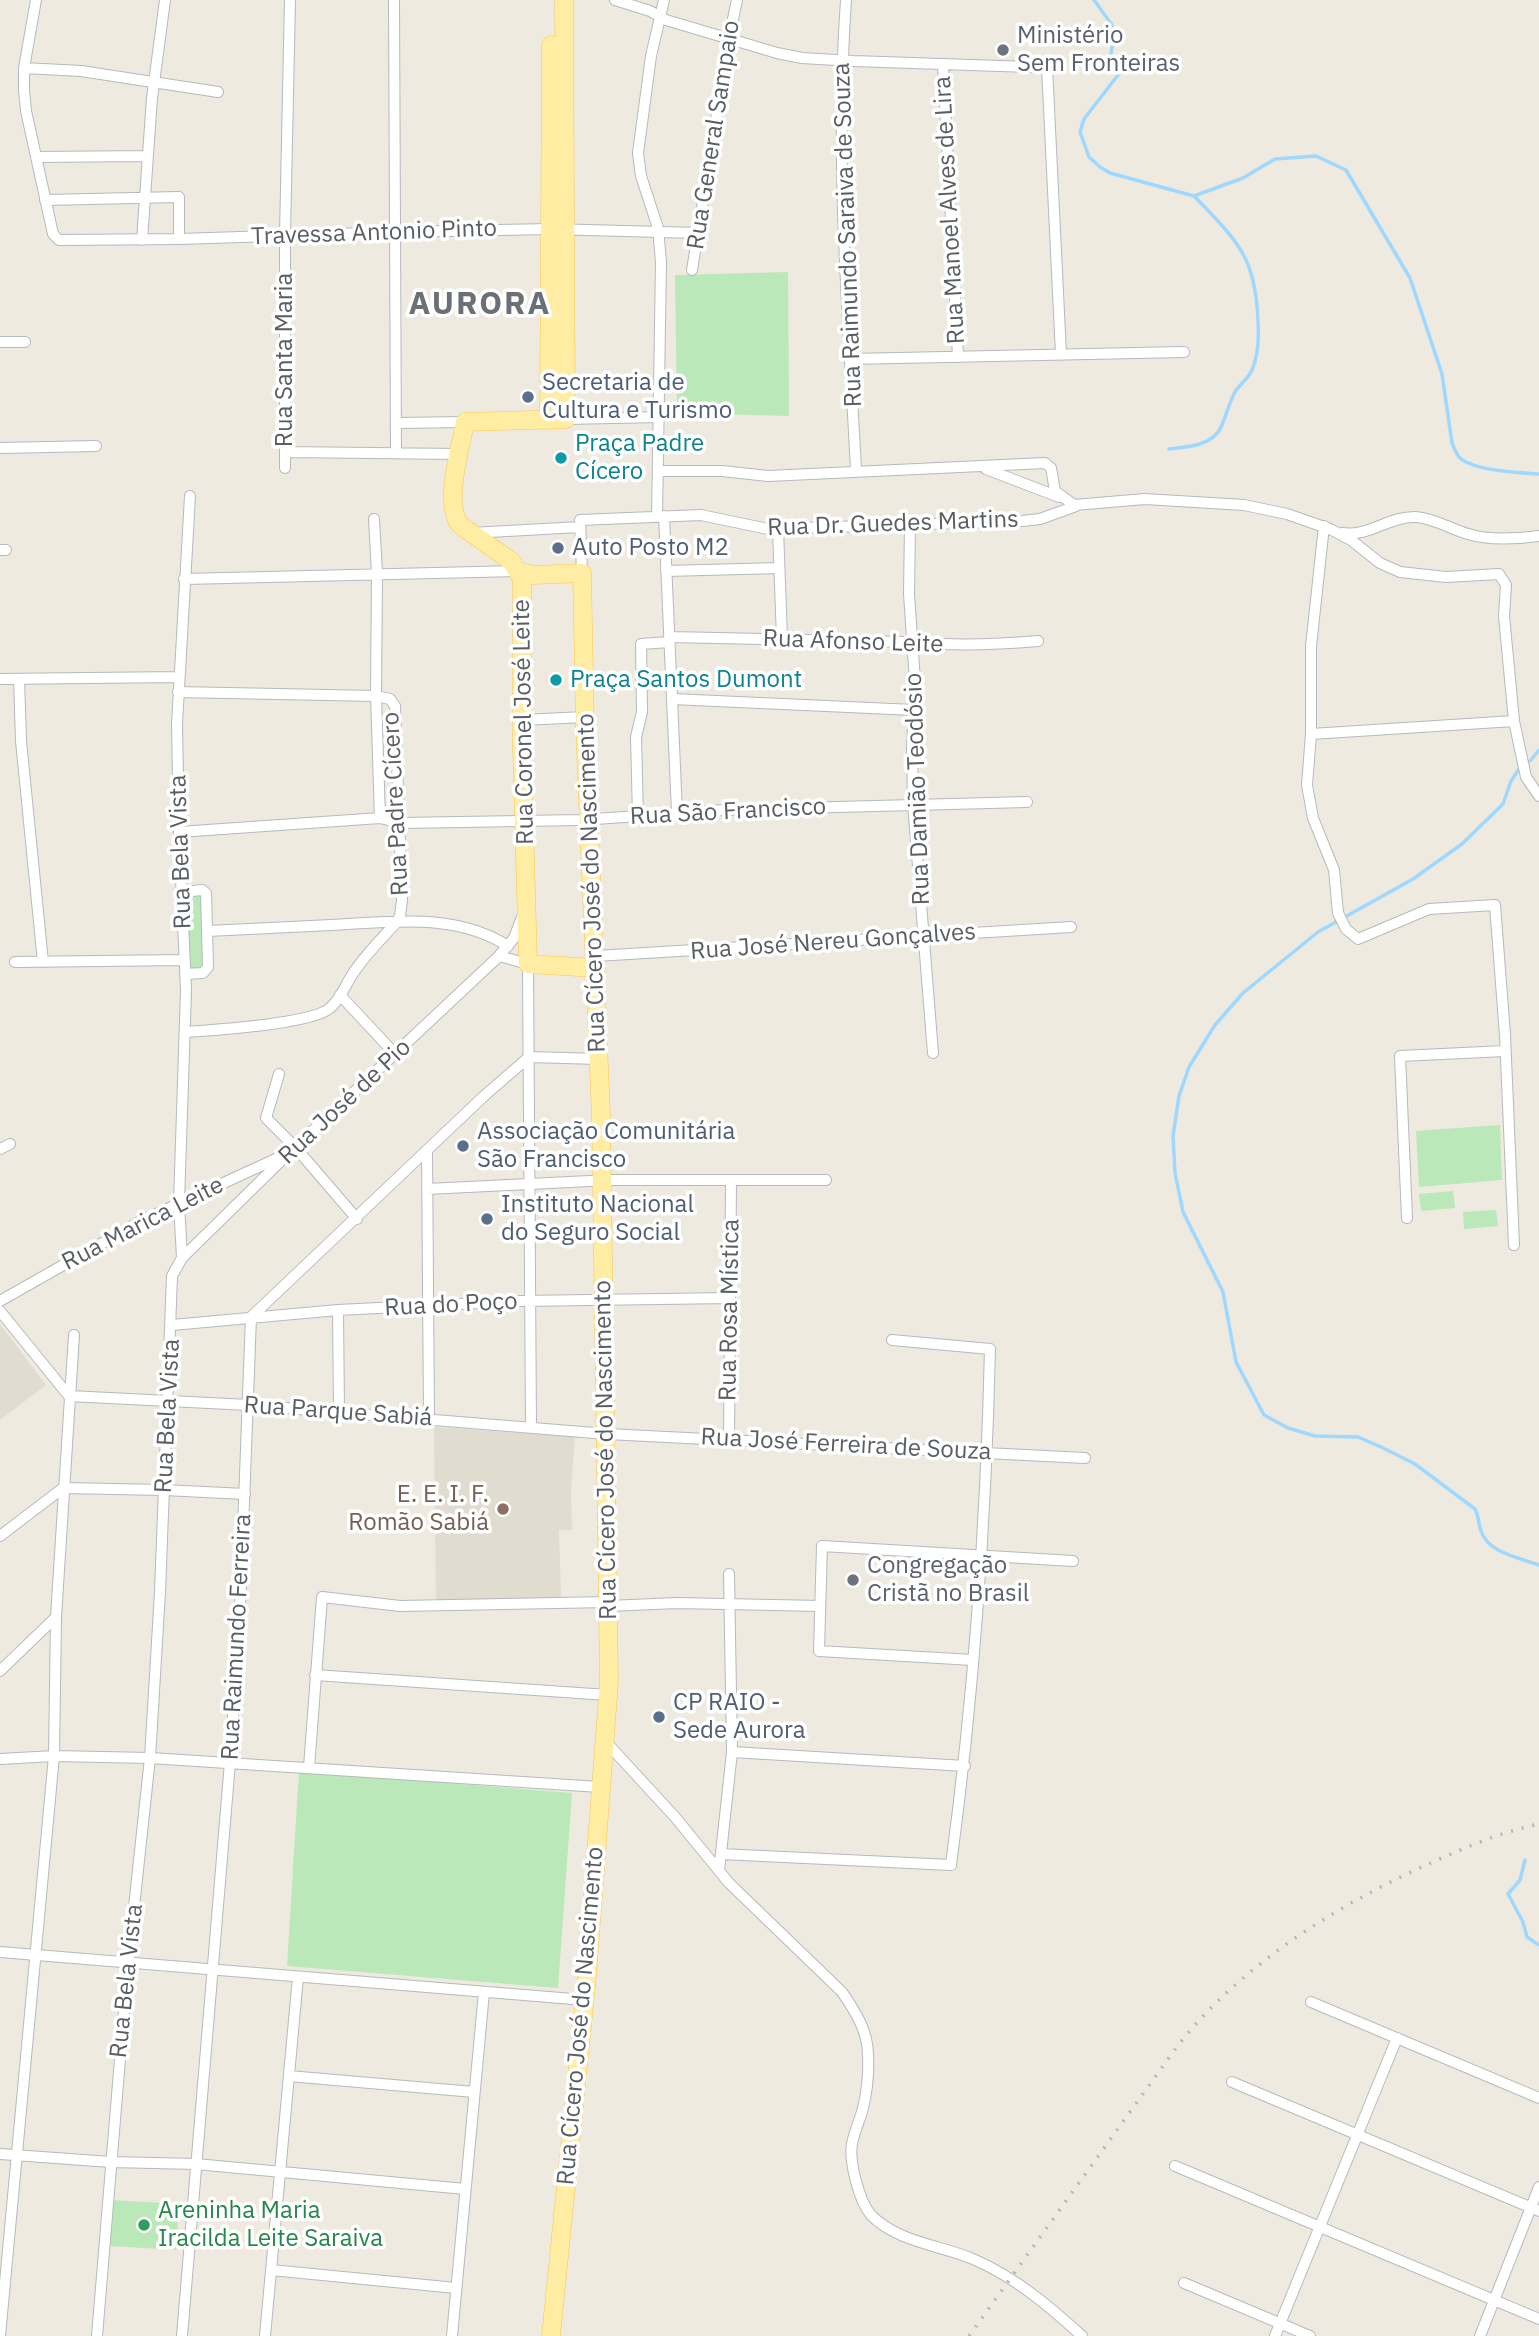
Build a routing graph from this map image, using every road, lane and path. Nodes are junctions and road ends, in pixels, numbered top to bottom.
1 (36, 0) edge
2 (165, 0) edge
3 (290, 0) edge
4 (394, 0) edge
5 (552, 0) edge
6 (564, 0) edge
7 (615, 0) edge
8 (664, 0) edge
9 (737, 0) edge
10 (846, 0) edge
11 (660, 18) junction
12 (729, 38) junction
13 (843, 60) junction
14 (943, 64) junction
15 (24, 68) junction
16 (1047, 68) junction
17 (1059, 68) dead end
18 (153, 82) junction
19 (218, 92) dead end
20 (147, 156) junction
21 (37, 157) junction
22 (144, 197) junction
23 (45, 200) junction
24 (558, 229) junction
25 (395, 232) junction
26 (658, 232) junction
27 (698, 233) junction
28 (285, 235) junction
29 (179, 239) junction
30 (142, 240) junction
31 (692, 270) dead end
32 (0, 342) edge
33 (25, 342) dead end
34 (1184, 352) dead end
35 (1061, 354) junction
36 (958, 356) junction
37 (850, 359) junction
38 (659, 417) junction
39 (557, 420) junction
40 (465, 422) junction
41 (397, 423) junction
42 (96, 446) dead end
43 (0, 447) edge
44 (285, 452) junction
45 (396, 453) junction
46 (460, 454) junction
47 (980, 467) junction
48 (285, 468) dead end
49 (856, 470) junction
50 (658, 471) junction
51 (190, 496) dead end
52 (1073, 504) junction
53 (661, 516) junction
54 (374, 519) dead end
55 (580, 523) junction
56 (910, 525) junction
57 (1324, 526) junction
58 (778, 529) junction
59 (1337, 532) junction
60 (469, 533) junction
61 (1539, 536) edge
62 (779, 568) junction
63 (666, 570) junction
64 (518, 571) junction
65 (377, 573) junction
66 (582, 573) junction
67 (184, 579) junction
68 (782, 639) junction
69 (669, 640) junction
70 (1038, 641) dead end
71 (913, 643) junction
72 (178, 677) junction
73 (19, 678) junction
74 (0, 679) edge
75 (178, 692) junction
76 (376, 696) junction
77 (672, 699) junction
78 (914, 710) junction
79 (585, 717) junction
80 (522, 720) junction
81 (1514, 721) junction
82 (1311, 734) junction
83 (1539, 796) edge
84 (1027, 802) dead end
85 (913, 804) junction
86 (677, 813) junction
87 (638, 816) junction
88 (380, 818) junction
89 (590, 820) junction
90 (524, 821) junction
91 (400, 824) junction
92 (179, 832) junction
93 (526, 875) junction
94 (182, 892) junction
95 (397, 922) junction
96 (1070, 928) dead end
97 (208, 932) junction
98 (923, 935) junction
99 (508, 946) junction
100 (499, 956) junction
101 (185, 960) junction
102 (15, 962) dead end
103 (43, 962) junction
104 (596, 962) junction
105 (528, 964) junction
106 (185, 974) junction
107 (340, 995) junction
108 (186, 1032) junction
109 (1505, 1051) junction
110 (933, 1053) dead end
111 (396, 1055) junction
112 (529, 1057) junction
113 (599, 1059) junction
114 (279, 1074) dead end
115 (293, 1150) junction
116 (427, 1151) junction
117 (732, 1180) junction
118 (826, 1180) dead end
119 (603, 1181) junction
120 (529, 1183) junction
121 (427, 1189) junction
122 (179, 1203) junction
123 (1407, 1218) dead end
124 (357, 1219) junction
125 (1514, 1245) dead end
126 (182, 1258) junction
127 (730, 1298) junction
128 (605, 1300) junction
129 (0, 1301) edge
130 (530, 1301) junction
131 (427, 1306) junction
132 (338, 1310) junction
133 (0, 1311) edge
134 (251, 1317) junction
135 (172, 1325) junction
136 (74, 1335) dead end
137 (892, 1340) dead end
138 (69, 1396) junction
139 (169, 1402) junction
140 (249, 1405) junction
141 (339, 1412) junction
142 (429, 1419) junction
143 (531, 1429) junction
144 (607, 1434) junction
145 (729, 1440) junction
146 (988, 1452) junction
147 (1085, 1458) dead end
148 (63, 1488) junction
149 (164, 1490) junction
150 (245, 1494) junction
151 (0, 1536) edge
152 (982, 1555) junction
153 (1073, 1561) dead end
154 (729, 1574) dead end
155 (608, 1604) junction
156 (730, 1604) junction
157 (820, 1606) junction
158 (56, 1618) junction
159 (974, 1660) junction
160 (0, 1671) edge
161 (315, 1675) junction
162 (608, 1695) junction
163 (605, 1741) junction
164 (732, 1752) junction
165 (54, 1756) junction
166 (150, 1758) junction
167 (0, 1759) edge
168 (230, 1762) junction
169 (965, 1766) junction
170 (309, 1767) junction
171 (600, 1787) junction
172 (721, 1854) junction
173 (719, 1871) junction
174 (0, 1952) edge
175 (36, 1954) junction
176 (128, 1963) junction
177 (214, 1970) junction
178 (298, 1977) junction
179 (484, 1992) junction
180 (585, 2000) junction
181 (1311, 2002) dead end
182 (1397, 2038) junction
183 (289, 2076) junction
184 (1233, 2082) dead end
185 (474, 2092) junction
186 (1539, 2098) edge
187 (1357, 2134) junction
188 (0, 2154) edge
189 (16, 2156) junction
190 (111, 2162) junction
191 (196, 2164) junction
192 (1175, 2166) dead end
193 (280, 2172) junction
194 (1539, 2187) edge
195 (465, 2189) junction
196 (1535, 2209) edge
197 (1320, 2227) junction
198 (271, 2270) junction
199 (1184, 2283) dead end
200 (456, 2288) junction
201 (1495, 2300) junction
202 (1539, 2319) edge
203 (1280, 2323) junction
204 (0, 2336) edge
205 (97, 2336) edge
206 (182, 2336) edge
207 (265, 2336) edge
208 (452, 2336) edge
209 (551, 2336) edge
210 (1082, 2336) edge
211 (1275, 2336) edge
212 (1310, 2336) edge
213 (1480, 2336) edge

1 - 15 street
2 - 18 street
3 - 28 street, Rua Santa Maria
4 - 25 street
5 - 24 main road
6 - 24 main road
7 - 11 street
8 - 11 street
9 - 12 street, Rua General Sampaio
10 - 13 street, Rua Raimundo Saraiva de Souza
11 - 12 street
11 - 26 street
12 - 13 street
12 - 27 street, Rua General Sampaio
13 - 14 street
13 - 37 street, Rua Raimundo Saraiva de Souza
14 - 16 street
14 - 36 street, Rua Manoel Alves de Lira
15 - 18 street
15 - 21 street
16 - 17 street
16 - 35 street
18 - 19 street
18 - 20 street
20 - 21 street
20 - 22 street
21 - 23 street
22 - 23 street
22 - 29 street
22 - 30 street
23 - 30 street, Travessa Antonio Pinto
24 - 25 street, Travessa Antonio Pinto
24 - 26 street, Travessa Antonio Pinto
24 - 39 main road
25 - 28 street, Travessa Antonio Pinto
25 - 41 street
26 - 27 street, Travessa Antonio Pinto
26 - 38 street
27 - 31 street, Rua General Sampaio
28 - 29 street, Travessa Antonio Pinto
28 - 44 street, Rua Santa Maria
29 - 30 street, Travessa Antonio Pinto
32 - 33 street
34 - 35 street
35 - 36 street
36 - 37 street
37 - 49 street, Rua Raimundo Saraiva de Souza
38 - 39 street
38 - 50 street
39 - 40 main road
40 - 41 street
40 - 46 main road
41 - 45 street
42 - 43 street
44 - 45 street
44 - 48 street, Rua Santa Maria
45 - 46 street
46 - 60 main road
47 - 49 street
47 - 52 street
47 - 52 street
49 - 50 street
50 - 53 street
51 - 67 street, Rua Bela Vista
52 - 56 street, Rua Dr. Guedes Martins
52 - 57 street, Rua Dr. Guedes Martins
53 - 55 street, Rua Dr. Guedes Martins
53 - 58 street, Rua Dr. Guedes Martins
53 - 63 street
54 - 65 street, Rua Padre Cícero
55 - 60 street, Rua Dr. Guedes Martins
55 - 66 street, Rua Cícero José do Nascimento
56 - 58 street, Rua Dr. Guedes Martins
56 - 71 street, Rua Damião Teodósio
57 - 59 street, Rua Dr. Guedes Martins
57 - 82 street
58 - 62 street
59 - 61 street
59 - 81 street, Rua Dr. Guedes Martins
60 - 64 main road
62 - 63 street, Rua Dr. Guedes Martins
62 - 68 street
63 - 69 street
64 - 65 street
64 - 66 main road
64 - 80 main road, Rua Coronel José Leite
65 - 67 street
65 - 76 street, Rua Padre Cícero
66 - 79 main road, Rua Cícero José do Nascimento
67 - 72 street, Rua Bela Vista
68 - 69 street, Rua Afonso Leite
68 - 71 street, Rua Afonso Leite
69 - 77 street
69 - 87 street, Rua Afonso Leite
70 - 71 street, Rua Afonso Leite
71 - 78 street, Rua Damião Teodósio
72 - 73 street
72 - 75 street, Rua Bela Vista
73 - 74 street
73 - 103 street
75 - 76 street
75 - 92 street, Rua Bela Vista
76 - 88 street, Rua Padre Cícero
76 - 91 street, Rua Padre Cícero
77 - 78 street
77 - 86 street
78 - 85 street, Rua Damião Teodósio
79 - 80 street
79 - 89 main road, Rua Cícero José do Nascimento
80 - 90 main road, Rua Coronel José Leite
81 - 82 street
81 - 83 street
82 - 109 street
84 - 85 street, Rua São Francisco
85 - 86 street, Rua São Francisco
85 - 98 street, Rua Damião Teodósio
86 - 87 street, Rua São Francisco
87 - 89 street, Rua São Francisco
88 - 91 street, Rua São Francisco
88 - 92 street, Rua São Francisco
89 - 90 street, Rua São Francisco
89 - 104 main road, Rua Cícero José do Nascimento
90 - 91 street, Rua São Francisco
90 - 93 main road, Rua Coronel José Leite
91 - 95 street, Rua Padre Cícero
92 - 94 street, Rua Bela Vista
93 - 99 street, Rua Coronel José Leite
93 - 105 main road, Rua Coronel José Leite
94 - 97 street
94 - 101 street, Rua Bela Vista
95 - 97 street
95 - 99 street
95 - 107 street
96 - 98 street, Rua José Nereu Gonçalves
97 - 106 street
98 - 104 street, Rua José Nereu Gonçalves
98 - 110 street, Rua Damião Teodósio
99 - 100 street, Rua José de Pio
100 - 105 street, Rua José Nereu Gonçalves
100 - 111 street, Rua José de Pio
101 - 103 street
101 - 106 street, Rua Bela Vista
102 - 103 street
104 - 105 main road, Rua José Nereu Gonçalves
104 - 113 main road, Rua Cícero José do Nascimento
105 - 112 street, Rua Coronel José Leite
106 - 108 street, Rua Bela Vista
107 - 108 street
107 - 111 street
108 - 122 street, Rua Bela Vista
109 - 123 street
109 - 125 street
111 - 115 street, Rua José de Pio
112 - 113 street
112 - 116 street
112 - 120 street, Rua Coronel José Leite
113 - 119 main road, Rua Cícero José do Nascimento
114 - 115 street
115 - 122 street, Rua Marica Leite
115 - 124 street
115 - 126 street, Rua José de Pio
116 - 121 street
116 - 124 street
117 - 118 street
117 - 119 street
117 - 127 street, Rua Rosa Mística
119 - 120 street
119 - 128 main road, Rua Cícero José do Nascimento
120 - 121 street
120 - 130 street, Rua Coronel José Leite
121 - 131 street
122 - 126 street, Rua Bela Vista
122 - 129 street, Rua Marica Leite
124 - 134 street
126 - 135 street, Rua Bela Vista
127 - 128 street, Rua do Poço
127 - 145 street, Rua Rosa Mística
128 - 130 street, Rua do Poço
128 - 144 main road, Rua Cícero José do Nascimento
130 - 131 street, Rua do Poço
130 - 143 street, Rua Coronel José Leite
131 - 132 street, Rua do Poço
131 - 142 street
132 - 134 street, Rua do Poço
132 - 141 street
133 - 138 street
134 - 135 street, Rua do Poço
134 - 140 street, Rua Raimundo Ferreira
135 - 139 street, Rua Bela Vista
136 - 138 street
137 - 146 street
138 - 139 street, Rua Parque Sabiá
138 - 148 street
139 - 140 street, Rua Parque Sabiá
139 - 149 street, Rua Bela Vista
140 - 141 street, Rua Parque Sabiá
140 - 150 street, Rua Raimundo Ferreira
141 - 142 street, Rua Parque Sabiá
142 - 143 street, Rua Parque Sabiá
143 - 144 street, Rua Parque Sabiá
144 - 145 street, Rua José Ferreira de Souza
144 - 155 main road, Rua Cícero José do Nascimento
145 - 146 street, Rua José Ferreira de Souza
146 - 147 street, Rua José Ferreira de Souza
146 - 152 street
148 - 149 street
148 - 151 street
148 - 158 street
149 - 150 street
149 - 166 street, Rua Bela Vista
150 - 168 street, Rua Raimundo Ferreira
152 - 153 street
152 - 157 street
152 - 159 street
154 - 156 street
155 - 156 street
155 - 161 street
155 - 162 main road, Rua Cícero José do Nascimento
156 - 157 street
156 - 164 street
157 - 159 street
158 - 160 street
158 - 165 street
159 - 169 street
161 - 162 street
161 - 170 street
162 - 163 main road, Rua Cícero José do Nascimento
163 - 171 main road, Rua Cícero José do Nascimento
163 - 173 street
164 - 169 street
164 - 172 street
165 - 166 street
165 - 167 street
165 - 175 street
166 - 168 street
166 - 176 street, Rua Bela Vista
168 - 170 street
168 - 177 street, Rua Raimundo Ferreira
169 - 172 street
170 - 171 street
171 - 180 main road, Rua Cícero José do Nascimento
172 - 173 street
173 - 210 street
174 - 175 street
175 - 176 street
175 - 189 street
176 - 177 street
176 - 190 street, Rua Bela Vista
177 - 178 street
177 - 191 street, Rua Raimundo Ferreira
178 - 179 street
178 - 183 street
179 - 180 street
179 - 185 street
180 - 209 main road, Rua Cícero José do Nascimento
181 - 182 street
182 - 186 street
182 - 187 street
183 - 185 street
183 - 193 street
184 - 187 street
185 - 195 street
187 - 196 street
187 - 197 street
188 - 189 street
189 - 190 street
189 - 204 street
190 - 191 street
190 - 205 street, Rua Bela Vista
191 - 193 street
191 - 206 street, Rua Raimundo Ferreira
192 - 197 street
193 - 195 street
193 - 198 street
194 - 196 street
195 - 200 street
196 - 201 street
197 - 201 street
197 - 203 street
198 - 200 street
198 - 207 street
199 - 203 street
200 - 208 street
201 - 202 street
201 - 213 street
203 - 211 street
203 - 212 street

